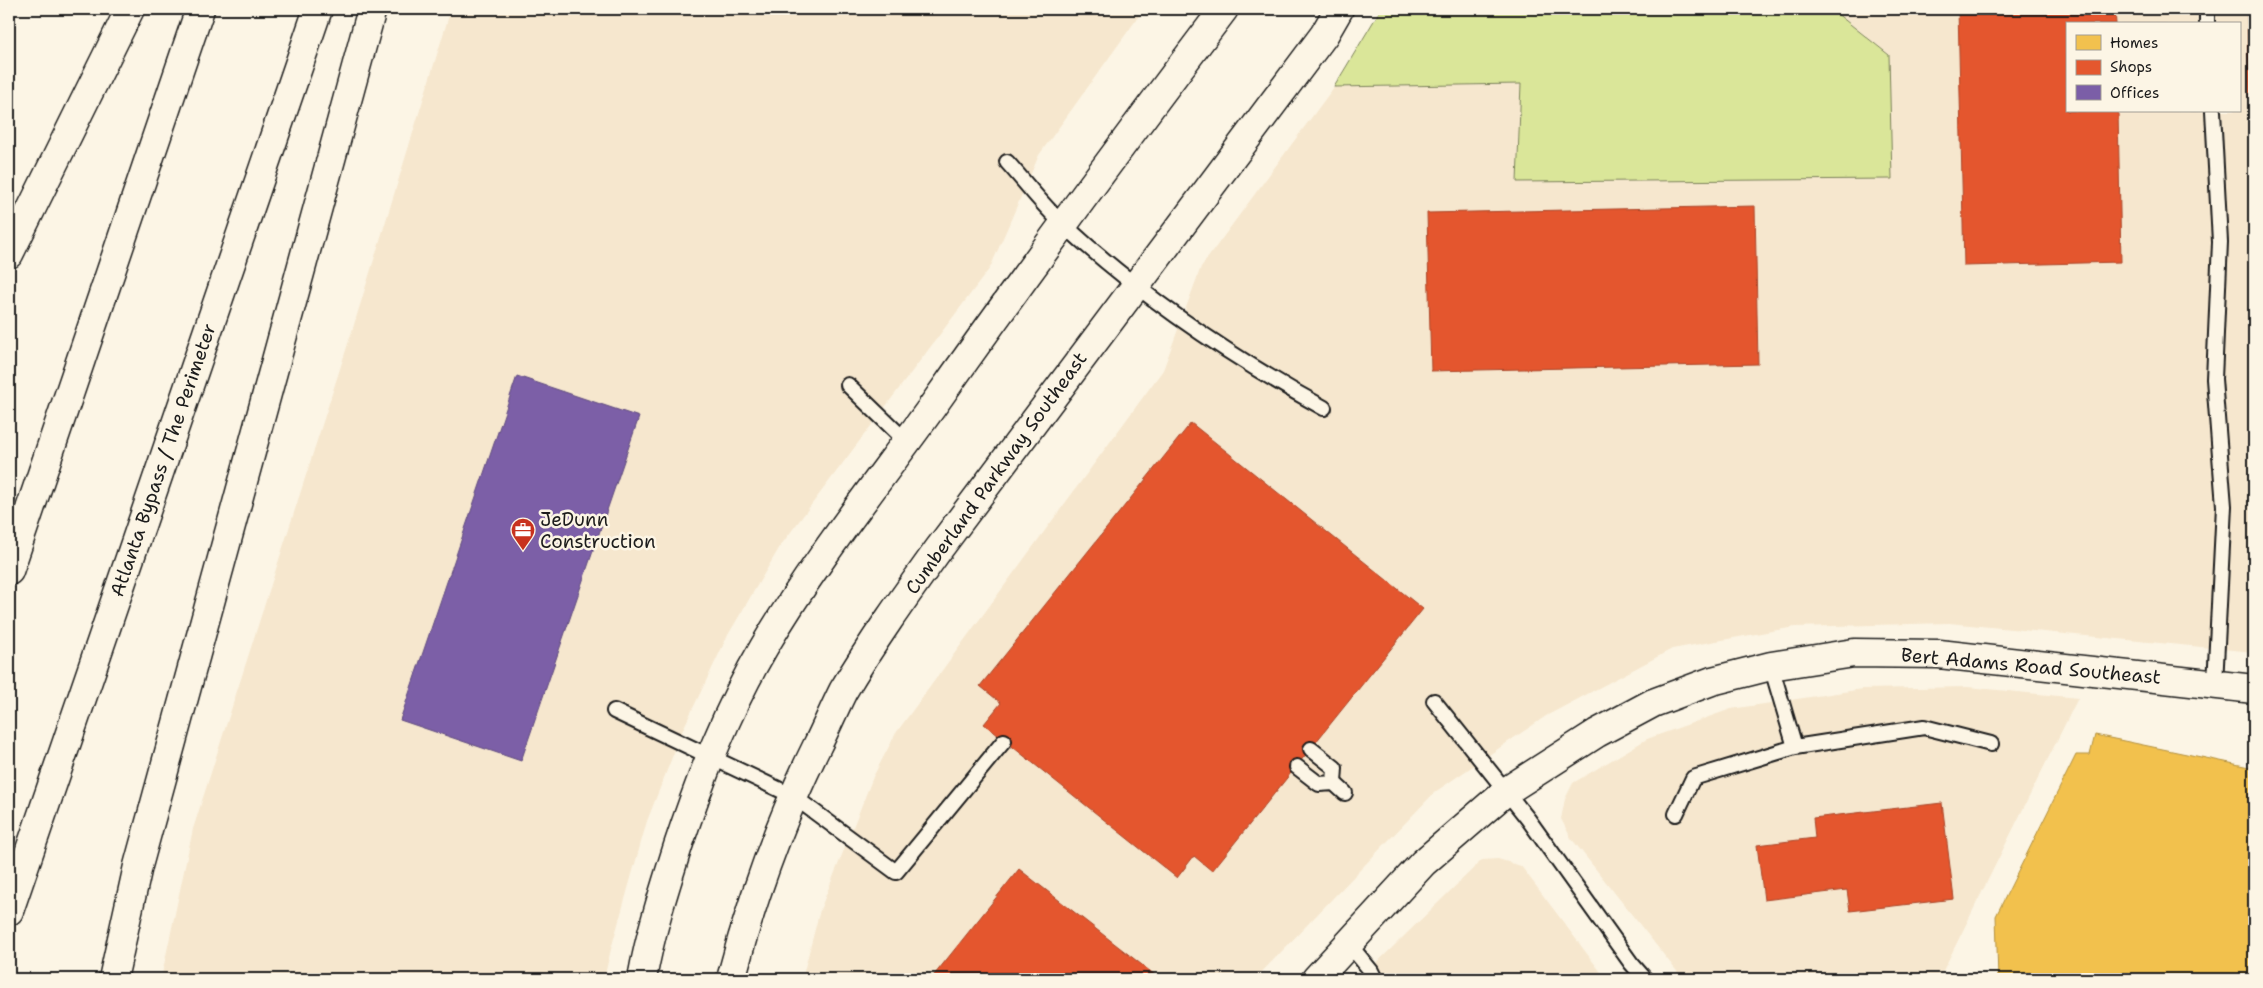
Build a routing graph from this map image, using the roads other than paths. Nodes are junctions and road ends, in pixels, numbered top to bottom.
1 (130, 9) edge
2 (200, 9) edge
3 (318, 9) edge
4 (372, 9) edge
5 (1224, 9) edge
6 (1339, 9) edge
7 (2207, 9) edge
8 (2208, 22) edge
9 (2212, 112) edge
10 (1007, 162) dead end
11 (1062, 223) junction
12 (9, 254) edge
13 (1136, 285) junction
14 (848, 385) dead end
15 (1324, 408) dead end
16 (907, 442) junction
17 (9, 571) edge
18 (1771, 666) junction
19 (2215, 684) junction
20 (2254, 689) edge
21 (1434, 701) dead end
22 (614, 712) dead end
23 (1004, 740) dead end
24 (1991, 744) dead end
25 (1794, 747) junction
26 (1311, 749) dead end
27 (710, 755) junction
28 (1297, 767) dead end
29 (1334, 783) junction
30 (1505, 792) junction
31 (1345, 793) dead end
32 (793, 796) junction
33 (1676, 814) dead end
34 (9, 911) edge
35 (1349, 944) junction
36 (113, 979) edge
37 (642, 979) edge
38 (731, 979) edge
39 (1316, 979) edge
40 (1376, 979) edge
41 (1645, 979) edge

1 - 12 main road
2 - 17 main road
3 - 34 main road, Atlanta Bypass / The Perimeter
4 - 36 main road
5 - 11 main road
6 - 13 main road, Cumberland Parkway Southeast
7 - 8 lane
9 - 19 lane
10 - 11 lane
11 - 13 lane
11 - 16 main road
13 - 15 lane
13 - 32 main road, Cumberland Parkway Southeast
14 - 16 lane
16 - 27 main road
18 - 19 main road, Bert Adams Road Southeast
18 - 25 lane
18 - 30 main road, Bert Adams Road Southeast
19 - 20 main road, Bert Adams Road Southeast
21 - 30 lane
22 - 27 lane
23 - 32 lane
24 - 25 lane
25 - 33 lane
26 - 29 lane
27 - 32 lane
27 - 37 main road
28 - 29 lane
29 - 31 lane
30 - 35 main road, Bert Adams Road Southeast
30 - 41 lane
32 - 38 main road, Cumberland Parkway Southeast
35 - 39 main road, Bert Adams Road Southeast
35 - 40 lane

